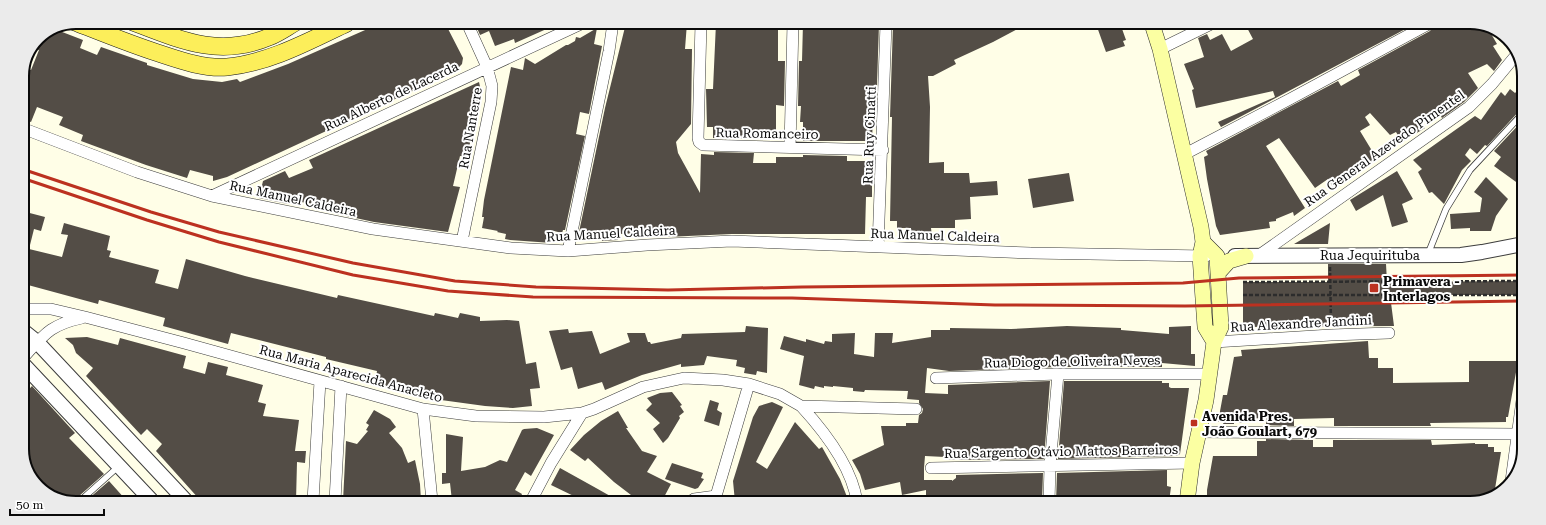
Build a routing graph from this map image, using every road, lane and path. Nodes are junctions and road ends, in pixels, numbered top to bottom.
1 (93, 29) edge
2 (152, 29) edge
3 (283, 29) edge
4 (332, 29) edge
5 (470, 29) edge
6 (570, 29) edge
7 (612, 29) edge
8 (701, 29) edge
9 (793, 29) edge
10 (886, 29) edge
11 (1154, 29) edge
12 (1201, 29) edge
13 (1420, 29) edge
14 (1160, 49) junction
15 (1514, 58) edge
16 (487, 67) junction
17 (1517, 120) edge
18 (29, 131) edge
19 (790, 148) junction
20 (883, 150) junction
21 (1185, 154) junction
22 (212, 196) junction
23 (462, 241) junction
24 (1517, 245) edge
25 (878, 247) junction
26 (1202, 249) junction
27 (568, 251) junction
28 (1428, 255) junction
29 (1217, 256) junction
30 (1252, 256) junction
31 (1329, 256) junction
32 (1218, 273) junction
33 (1517, 281) edge
34 (1243, 282) dead end
35 (1330, 282) junction
36 (1243, 295) dead end
37 (1330, 295) junction
38 (1517, 295) edge
39 (29, 309) edge
40 (85, 317) junction
41 (1389, 333) dead end
42 (1331, 335) junction
43 (29, 336) edge
44 (37, 342) junction
45 (1214, 342) junction
46 (29, 351) edge
47 (29, 370) edge
48 (1058, 374) junction
49 (1208, 374) junction
50 (936, 378) dead end
51 (320, 381) junction
52 (749, 384) junction
53 (341, 386) junction
54 (801, 406) junction
55 (423, 409) junction
56 (916, 409) dead end
57 (582, 413) junction
58 (1198, 432) junction
59 (1517, 434) joint
60 (1192, 463) junction
61 (119, 465) junction
62 (1050, 466) junction
63 (931, 468) dead end
64 (1513, 468) edge
65 (85, 496) edge
66 (147, 496) edge
67 (181, 496) edge
68 (313, 496) edge
69 (335, 496) edge
70 (432, 496) edge
71 (534, 496) edge
72 (720, 496) edge
73 (856, 496) edge
74 (1049, 496) edge
75 (1188, 496) edge

1 - 4 main road
2 - 3 main road
5 - 16 street, Rua Nanterre
6 - 16 street, Rua Alberto de Lacerda
7 - 27 street
8 - 19 street, Rua Romanceiro
9 - 19 street
10 - 20 street, Rua Ruy Cinatti
11 - 14 main road
12 - 14 street
13 - 21 street
14 - 21 main road
15 - 30 street, Rua General Azevedo Pimentel
16 - 22 street, Rua Alberto de Lacerda
16 - 23 street, Rua Nanterre
17 - 28 lane
18 - 22 street, Rua Manuel Caldeira
19 - 20 street, Rua Romanceiro
20 - 25 street, Rua Ruy Cinatti
21 - 26 main road
22 - 23 street, Rua Manuel Caldeira
23 - 27 street, Rua Manuel Caldeira
24 - 28 street, Rua Jequirituba
25 - 26 street, Rua Manuel Caldeira
25 - 27 street, Rua Manuel Caldeira
26 - 29 main road
26 - 45 main road
28 - 31 street, Rua Jequirituba
29 - 30 street, Rua Jequirituba
29 - 32 main road
30 - 31 street, Rua Jequirituba
30 - 32 main road
31 - 35 path
32 - 45 main road
33 - 35 path
34 - 35 path
35 - 37 path
36 - 37 path
37 - 38 path
37 - 42 path
39 - 40 street, Rua Maria Aparecida Anacleto
40 - 44 street, Rua Maria Aparecida Anacleto
40 - 51 street, Rua Maria Aparecida Anacleto
41 - 42 street, Rua Alexandre Jandini
42 - 45 street, Rua Alexandre Jandini
43 - 44 street
44 - 46 street, Rua Maria Aparecida Anacleto
44 - 67 street
45 - 49 main road
47 - 61 street
48 - 49 street, Rua Diogo de Oliveira Neves
48 - 50 street, Rua Diogo de Oliveira Neves
48 - 62 street
49 - 58 main road
51 - 53 street, Rua Maria Aparecida Anacleto
51 - 68 street
52 - 54 street, Rua Maria Aparecida Anacleto
52 - 57 street, Rua Maria Aparecida Anacleto
52 - 72 street
53 - 55 street, Rua Maria Aparecida Anacleto
53 - 69 street
54 - 56 street, Rua Maria Aparecida Anacleto
54 - 73 street
55 - 57 street, Rua Maria Aparecida Anacleto
55 - 70 street
57 - 71 street
58 - 59 street
58 - 60 main road
59 - 64 street
60 - 62 street, Rua Sargento Otávio Mattos Barreiros
60 - 75 main road
61 - 65 lane
61 - 66 street
62 - 63 street, Rua Sargento Otávio Mattos Barreiros
62 - 74 street

